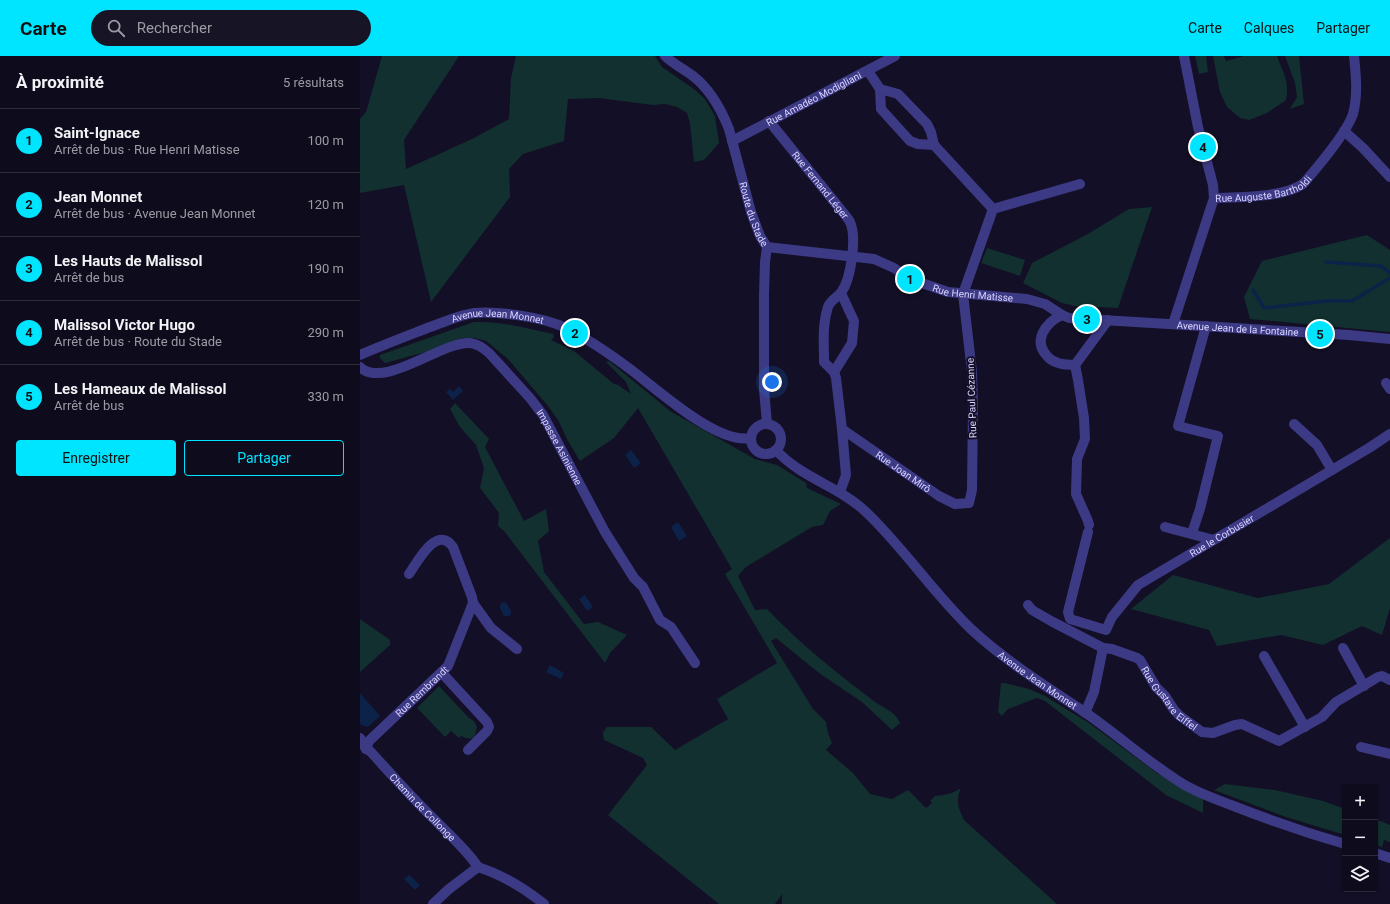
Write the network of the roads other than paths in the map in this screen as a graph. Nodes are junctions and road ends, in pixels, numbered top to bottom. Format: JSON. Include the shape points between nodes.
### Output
{"nodes":[{"id":1,"x":665,"y":56,"type":"edge"},
{"id":2,"x":895,"y":56,"type":"edge"},
{"id":3,"x":1184,"y":56,"type":"edge"},
{"id":4,"x":1354,"y":56,"type":"edge"},
{"id":5,"x":868,"y":72,"type":"junction"},
{"id":6,"x":880,"y":89,"type":"junction"},
{"id":7,"x":768,"y":121,"type":"junction"},
{"id":8,"x":1344,"y":130,"type":"junction"},
{"id":9,"x":732,"y":141,"type":"junction"},
{"id":10,"x":934,"y":146,"type":"junction"},
{"id":11,"x":1390,"y":177,"type":"edge"},
{"id":12,"x":1080,"y":184,"type":"dead end"},
{"id":13,"x":1214,"y":198,"type":"junction"},
{"id":14,"x":993,"y":209,"type":"junction"},
{"id":15,"x":767,"y":247,"type":"junction"},
{"id":16,"x":851,"y":256,"type":"junction"},
{"id":17,"x":842,"y":292,"type":"junction"},
{"id":18,"x":963,"y":294,"type":"junction"},
{"id":19,"x":1062,"y":315,"type":"junction"},
{"id":20,"x":1108,"y":320,"type":"junction"},
{"id":21,"x":1173,"y":324,"type":"junction"},
{"id":22,"x":1206,"y":326,"type":"junction"},
{"id":23,"x":1390,"y":339,"type":"edge"},
{"id":24,"x":360,"y":356,"type":"edge"},
{"id":25,"x":1075,"y":365,"type":"junction"},
{"id":26,"x":360,"y":367,"type":"edge"},
{"id":27,"x":834,"y":372,"type":"junction"},
{"id":28,"x":767,"y":424,"type":"junction"},
{"id":29,"x":1294,"y":424,"type":"dead end"},
{"id":30,"x":842,"y":429,"type":"junction"},
{"id":31,"x":1390,"y":434,"type":"edge"},
{"id":32,"x":751,"y":438,"type":"junction"},
{"id":33,"x":776,"y":450,"type":"junction"},
{"id":34,"x":1332,"y":470,"type":"junction"},
{"id":35,"x":840,"y":492,"type":"junction"},
{"id":36,"x":969,"y":502,"type":"joint"},
{"id":37,"x":1165,"y":527,"type":"dead end"},
{"id":38,"x":1192,"y":533,"type":"junction"},
{"id":39,"x":1214,"y":540,"type":"junction"},
{"id":40,"x":409,"y":574,"type":"dead end"},
{"id":41,"x":473,"y":603,"type":"junction"},
{"id":42,"x":1028,"y":606,"type":"dead end"},
{"id":43,"x":1103,"y":648,"type":"junction"},
{"id":44,"x":1343,"y":648,"type":"dead end"},
{"id":45,"x":517,"y":649,"type":"dead end"},
{"id":46,"x":1264,"y":656,"type":"dead end"},
{"id":47,"x":695,"y":663,"type":"dead end"},
{"id":48,"x":442,"y":673,"type":"junction"},
{"id":49,"x":1390,"y":680,"type":"edge"},
{"id":50,"x":1364,"y":686,"type":"junction"},
{"id":51,"x":1085,"y":713,"type":"junction"},
{"id":52,"x":1305,"y":727,"type":"junction"},
{"id":53,"x":360,"y":738,"type":"edge"},
{"id":54,"x":1361,"y":747,"type":"dead end"},
{"id":55,"x":363,"y":749,"type":"edge"},
{"id":56,"x":468,"y":750,"type":"dead end"},
{"id":57,"x":1390,"y":754,"type":"edge"},
{"id":58,"x":1342,"y":843,"type":"edge"},
{"id":59,"x":1378,"y":854,"type":"edge"},
{"id":60,"x":1390,"y":858,"type":"edge"},
{"id":61,"x":478,"y":867,"type":"junction"},
{"id":62,"x":433,"y":904,"type":"edge"},
{"id":63,"x":544,"y":904,"type":"edge"}],
"edges":[{"from":1,"to":9,"type":"street","name":"Route du Stade","via":[[694,77],[707,91],[724,117]]},
{"from":2,"to":5,"type":"street","name":"Rue Amadéo Modigliani"},
{"from":3,"to":13,"type":"street"},
{"from":4,"to":8,"type":"street","name":"Rue Auguste Bartholdi","via":[[1356,92],[1352,115]]},
{"from":5,"to":6,"type":"street"},
{"from":5,"to":7,"type":"street","name":"Rue Amadéo Modigliani"},
{"from":6,"to":10,"type":"street","via":[[898,94],[927,124]]},
{"from":6,"to":10,"type":"street","via":[[881,109],[910,141]]},
{"from":7,"to":9,"type":"street","name":"Rue Amadéo Modigliani"},
{"from":7,"to":16,"type":"street","name":"Rue Fernand Léger","via":[[850,223],[853,238]]},
{"from":8,"to":11,"type":"street"},
{"from":8,"to":13,"type":"street","name":"Rue Auguste Bartholdi","via":[[1312,174],[1296,188],[1264,195]]},
{"from":9,"to":15,"type":"street","name":"Route du Stade","via":[[751,212]]},
{"from":10,"to":14,"type":"street"},
{"from":12,"to":14,"type":"street"},
{"from":13,"to":21,"type":"street","name":"Rue Auguste Bartholdi"},
{"from":14,"to":18,"type":"street"},
{"from":15,"to":16,"type":"street","name":"Rue Henri Matisse"},
{"from":15,"to":28,"type":"street","name":"Route du Stade","via":[[764,389]]},
{"from":16,"to":17,"type":"street","via":[[848,281]]},
{"from":16,"to":18,"type":"street","name":"Rue Henri Matisse","via":[[874,259],[922,284]]},
{"from":17,"to":27,"type":"street","via":[[854,322],[852,343]]},
{"from":17,"to":27,"type":"street","via":[[828,305],[823,327],[824,362]]},
{"from":18,"to":19,"type":"street","name":"Rue Henri Matisse","via":[[1027,299],[1045,304]]},
{"from":18,"to":36,"type":"street","name":"Rue Paul Cézanne","via":[[972,372],[972,490]]},
{"from":19,"to":20,"type":"street","name":"Avenue Jean de la Fontaine","via":[[1069,318]]},
{"from":19,"to":25,"type":"street","via":[[1046,326],[1041,343],[1049,358],[1062,364]]},
{"from":20,"to":21,"type":"street","name":"Avenue Jean de la Fontaine"},
{"from":20,"to":25,"type":"street"},
{"from":21,"to":22,"type":"street","name":"Avenue Jean de la Fontaine"},
{"from":22,"to":23,"type":"street","name":"Avenue Jean de la Fontaine"},
{"from":22,"to":38,"type":"street","via":[[1178,426],[1218,436]]},
{"from":24,"to":32,"type":"street","name":"Avenue Jean Monnet","via":[[462,315],[489,312],[534,319],[564,328],[594,345],[708,426],[735,438]]},
{"from":25,"to":39,"type":"street","name":"Rue le Corbusier","via":[[1084,418],[1084,439],[1077,459],[1076,494],[1089,529],[1068,612],[1070,619],[1106,630],[1112,617],[1138,585]]},
{"from":26,"to":47,"type":"street","name":"Impasse Asinienne","via":[[378,373],[405,367],[462,344],[477,344],[484,348],[543,415],[605,532],[634,578],[643,587],[660,620],[671,627]]},
{"from":27,"to":30,"type":"street"},
{"from":28,"to":32,"type":"street","via":[[759,425]]},
{"from":28,"to":33,"type":"street","via":[[775,426],[780,434],[781,442]]},
{"from":29,"to":34,"type":"street","via":[[1317,445]]},
{"from":30,"to":35,"type":"street","via":[[846,475]]},
{"from":30,"to":36,"type":"street","name":"Rue Joan Mirô","via":[[939,496],[955,504]]},
{"from":31,"to":34,"type":"street","name":"Rue le Corbusier"},
{"from":32,"to":33,"type":"street","via":[[754,447],[760,452]]},
{"from":33,"to":35,"type":"street","name":"Avenue Jean Monnet","via":[[801,472]]},
{"from":34,"to":39,"type":"street","name":"Rue le Corbusier"},
{"from":35,"to":51,"type":"street","name":"Avenue Jean Monnet","via":[[864,510],[896,542],[960,618],[987,643]]},
{"from":37,"to":38,"type":"street"},
{"from":38,"to":39,"type":"street"},
{"from":40,"to":41,"type":"street","via":[[432,543],[444,539],[453,548]]},
{"from":41,"to":45,"type":"street","via":[[492,628]]},
{"from":41,"to":48,"type":"street","name":"Rue Rembrandt","via":[[451,660]]},
{"from":42,"to":43,"type":"street","name":"Rue Gustave Eiffel"},
{"from":43,"to":51,"type":"street","via":[[1094,692]]},
{"from":43,"to":52,"type":"street","name":"Rue Gustave Eiffel","via":[[1140,660],[1174,710],[1202,732],[1213,733],[1242,724],[1279,741]]},
{"from":44,"to":50,"type":"street"},
{"from":46,"to":52,"type":"street"},
{"from":48,"to":55,"type":"street","name":"Rue Rembrandt"},
{"from":48,"to":56,"type":"street","via":[[487,722],[487,731]]},
{"from":49,"to":50,"type":"street","name":"Rue Gustave Eiffel","via":[[1382,676]]},
{"from":50,"to":52,"type":"street","name":"Rue Gustave Eiffel","via":[[1336,702],[1322,717]]},
{"from":51,"to":58,"type":"street","name":"Avenue Jean Monnet","via":[[1184,785],[1256,815]]},
{"from":53,"to":55,"type":"street","name":"Chemin de Collonge"},
{"from":54,"to":57,"type":"street"},
{"from":55,"to":61,"type":"street","name":"Chemin de Collonge","via":[[370,751],[462,846]]},
{"from":59,"to":60,"type":"street"},
{"from":61,"to":62,"type":"street"},
{"from":61,"to":63,"type":"street","via":[[510,881]]}]}
